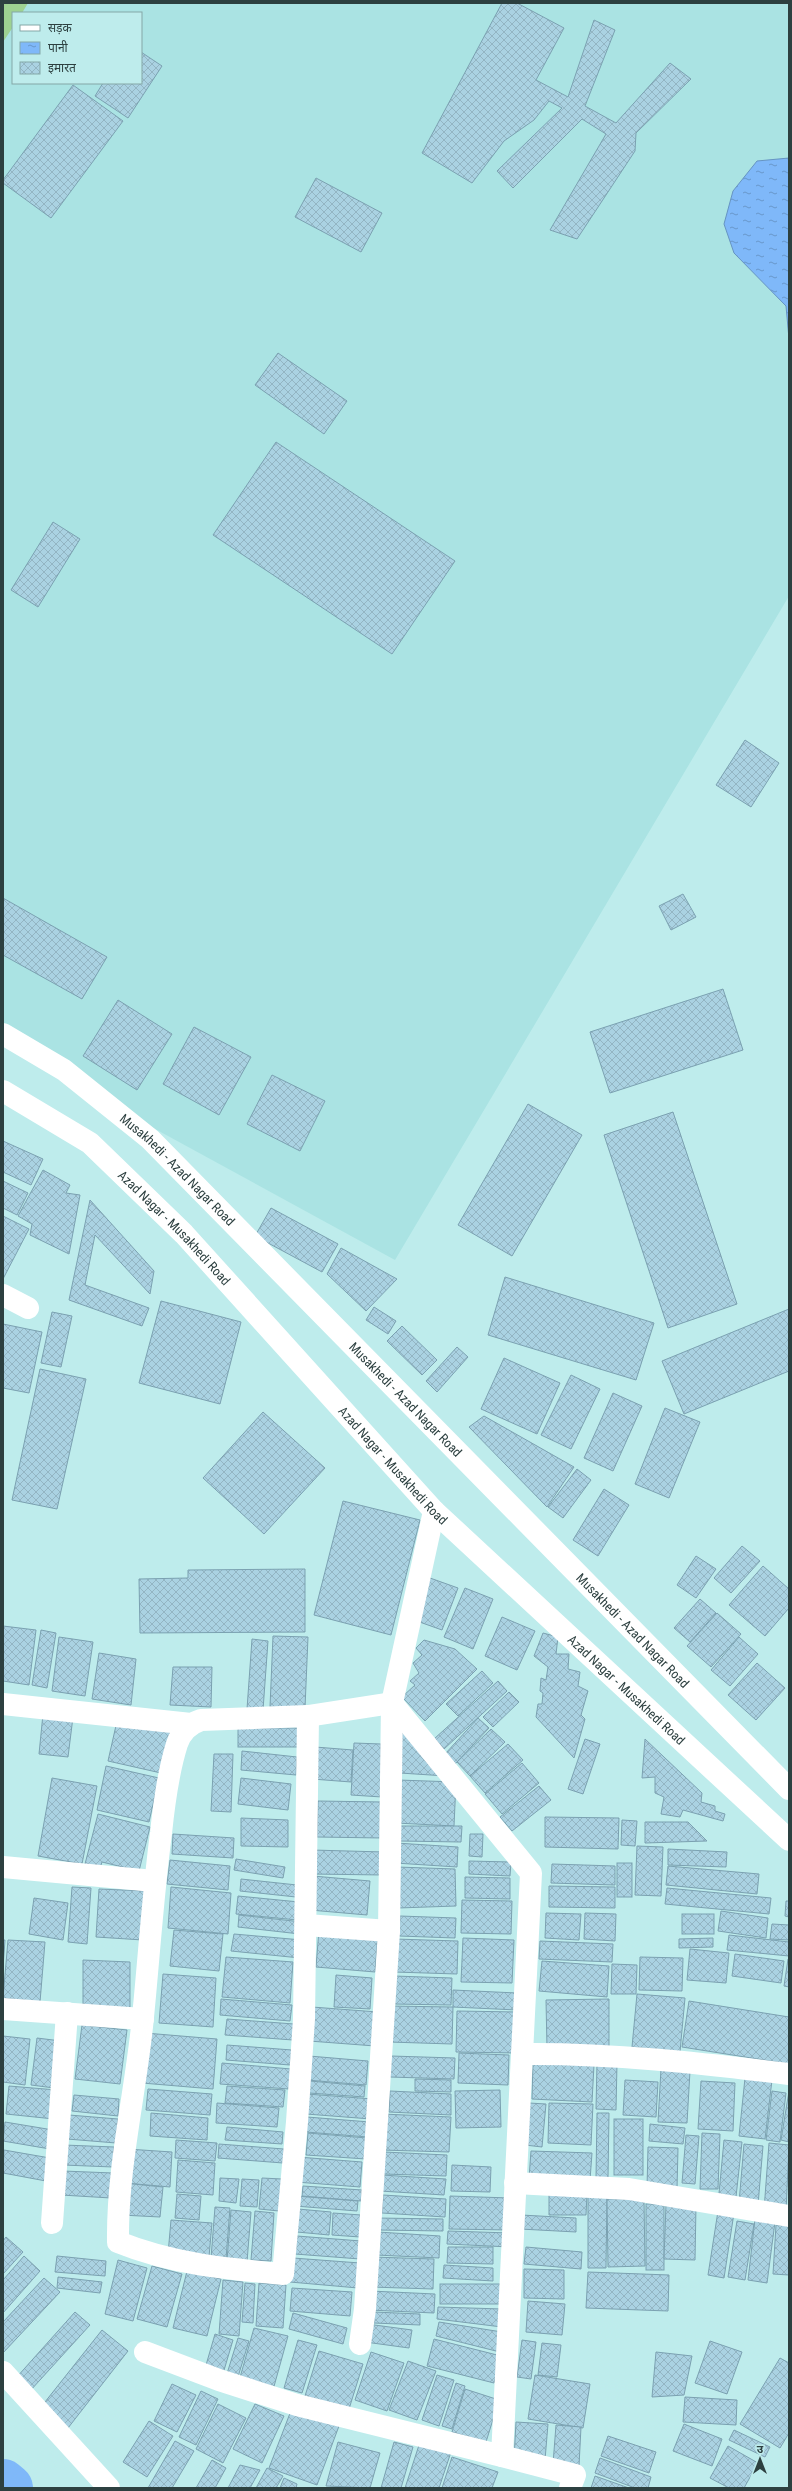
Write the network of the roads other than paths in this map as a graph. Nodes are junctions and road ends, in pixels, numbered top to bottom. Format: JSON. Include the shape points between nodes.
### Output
{"nodes":[{"id":1,"x":3,"y":1034,"type":"edge"},
{"id":2,"x":3,"y":1091,"type":"edge"},
{"id":3,"x":3,"y":1295,"type":"edge"},
{"id":4,"x":28,"y":1308,"type":"dead end"},
{"id":5,"x":434,"y":1511,"type":"junction"},
{"id":6,"x":392,"y":1703,"type":"junction"},
{"id":7,"x":3,"y":1704,"type":"edge"},
{"id":8,"x":308,"y":1716,"type":"junction"},
{"id":9,"x":191,"y":1724,"type":"junction"},
{"id":10,"x":789,"y":1789,"type":"edge"},
{"id":11,"x":789,"y":1840,"type":"edge"},
{"id":12,"x":3,"y":1867,"type":"edge"},
{"id":13,"x":154,"y":1881,"type":"junction"},
{"id":14,"x":306,"y":1925,"type":"junction"},
{"id":15,"x":389,"y":1931,"type":"junction"},
{"id":16,"x":3,"y":2009,"type":"edge"},
{"id":17,"x":67,"y":2013,"type":"junction"},
{"id":18,"x":143,"y":2018,"type":"junction"},
{"id":19,"x":522,"y":2054,"type":"junction"},
{"id":20,"x":789,"y":2074,"type":"edge"},
{"id":21,"x":515,"y":2184,"type":"junction"},
{"id":22,"x":789,"y":2216,"type":"edge"},
{"id":23,"x":52,"y":2223,"type":"dead end"},
{"id":24,"x":360,"y":2344,"type":"dead end"},
{"id":25,"x":145,"y":2352,"type":"dead end"},
{"id":26,"x":3,"y":2372,"type":"edge"},
{"id":27,"x":502,"y":2456,"type":"junction"},
{"id":28,"x":109,"y":2488,"type":"edge"},
{"id":29,"x":570,"y":2488,"type":"edge"}],
"edges":[{"from":1,"to":10,"type":"street","name":"Musakhedi - Azad Nagar Road","via":[[64,1070],[150,1140]]},
{"from":2,"to":5,"type":"street","name":"Azad Nagar - Musakhedi Road","via":[[90,1144],[184,1234]]},
{"from":3,"to":4,"type":"street"},
{"from":5,"to":6,"type":"street"},
{"from":5,"to":11,"type":"street","name":"Azad Nagar - Musakhedi Road"},
{"from":6,"to":8,"type":"street"},
{"from":6,"to":15,"type":"street"},
{"from":6,"to":19,"type":"street","via":[[531,1873]]},
{"from":7,"to":9,"type":"street"},
{"from":8,"to":9,"type":"street","via":[[201,1720]]},
{"from":8,"to":14,"type":"street"},
{"from":9,"to":13,"type":"street","via":[[177,1744],[165,1798]]},
{"from":12,"to":13,"type":"street"},
{"from":13,"to":18,"type":"street"},
{"from":14,"to":15,"type":"street"},
{"from":14,"to":18,"type":"street","via":[[298,2122],[284,2274],[191,2264],[143,2252],[118,2242],[125,2137]]},
{"from":15,"to":24,"type":"street","via":[[365,2309]]},
{"from":16,"to":17,"type":"street"},
{"from":17,"to":18,"type":"street"},
{"from":17,"to":23,"type":"street"},
{"from":19,"to":20,"type":"street","via":[[578,2054],[686,2062]]},
{"from":19,"to":21,"type":"street"},
{"from":21,"to":22,"type":"street","via":[[629,2189]]},
{"from":21,"to":27,"type":"street"},
{"from":25,"to":27,"type":"street","via":[[219,2380],[298,2405]]},
{"from":26,"to":28,"type":"street"},
{"from":27,"to":29,"type":"street","via":[[575,2475]]}]}
